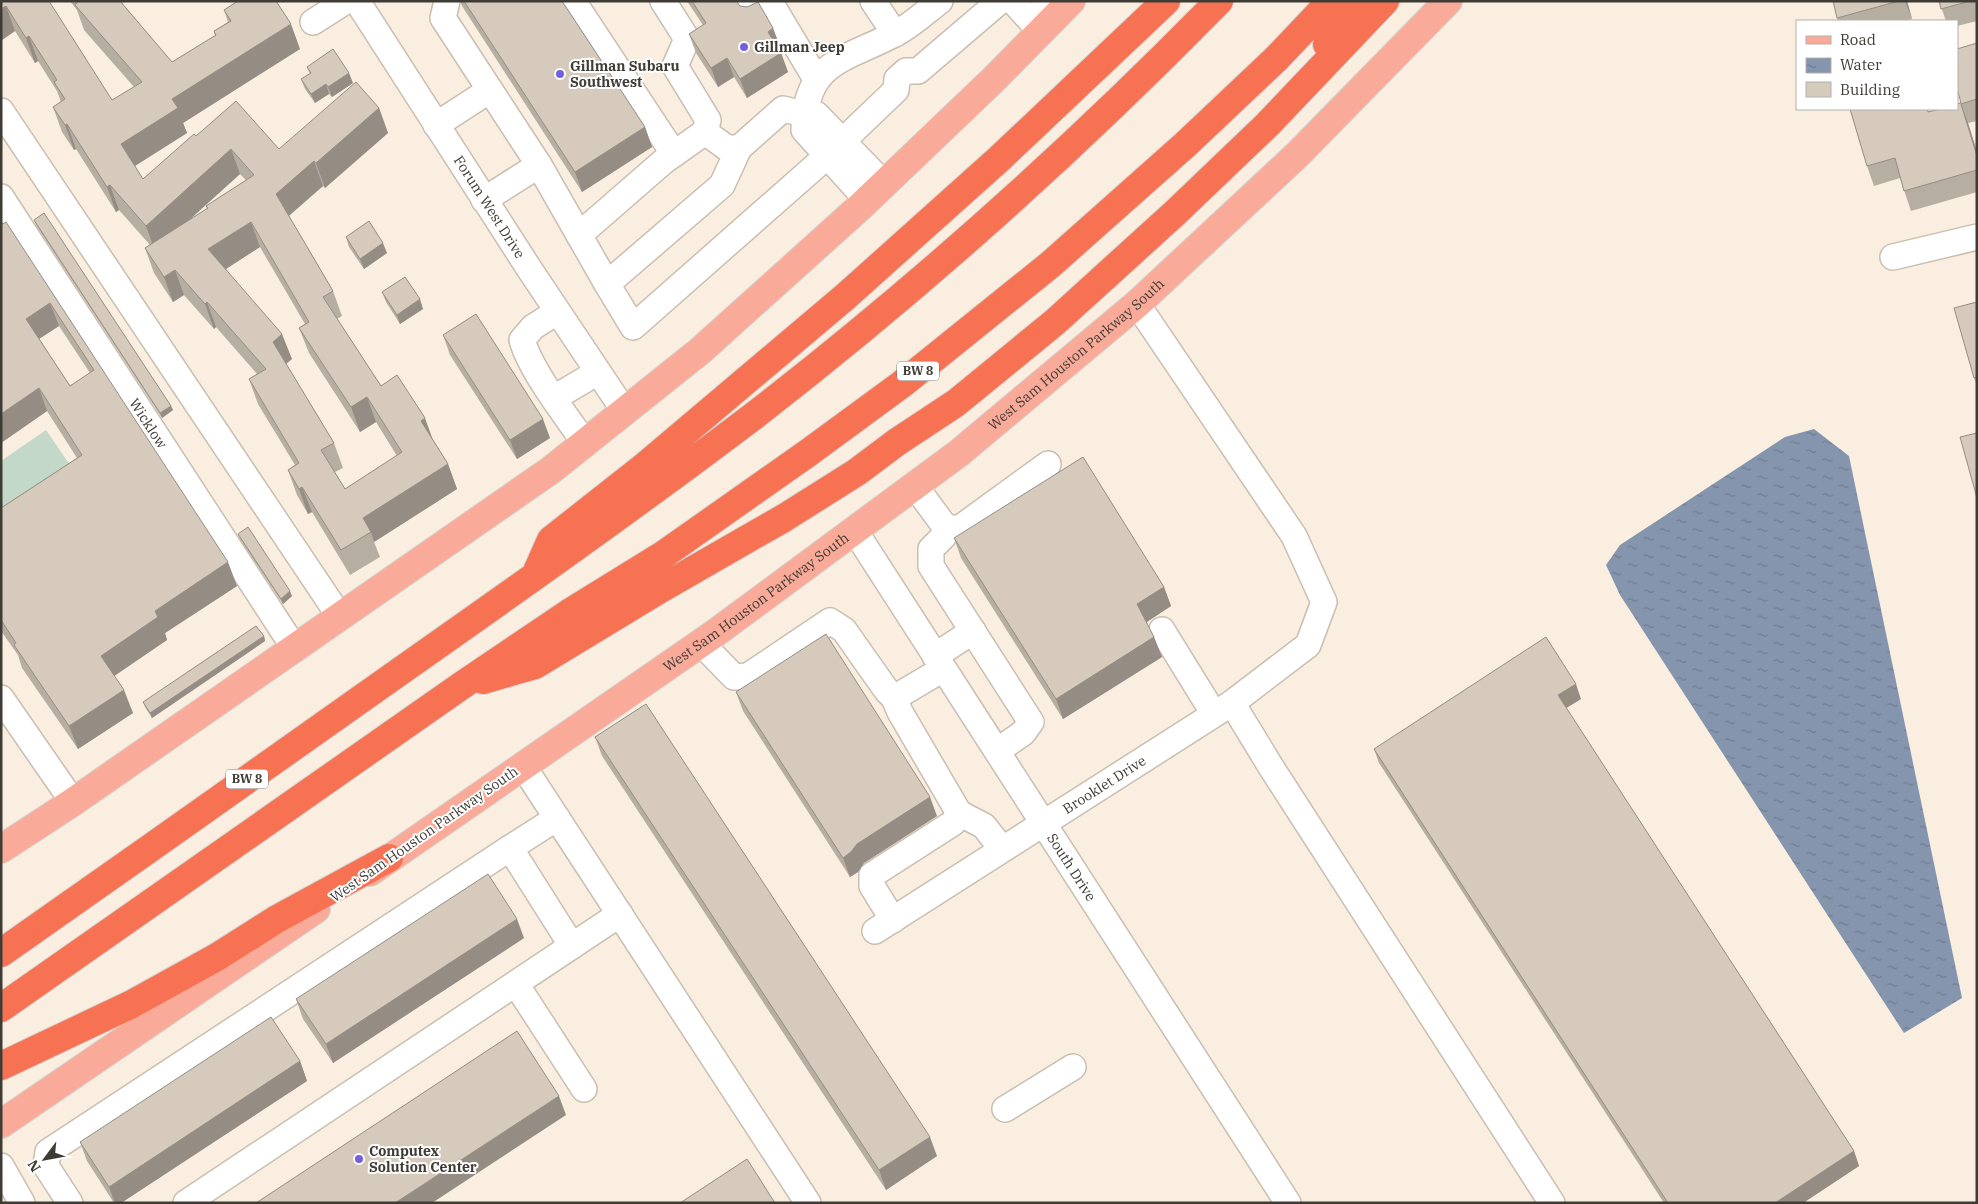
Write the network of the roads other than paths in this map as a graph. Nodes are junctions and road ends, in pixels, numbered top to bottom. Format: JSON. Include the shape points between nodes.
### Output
{"nodes":[{"id":1,"x":346,"y":1,"type":"edge"},
{"id":2,"x":357,"y":1,"type":"edge"},
{"id":3,"x":447,"y":1,"type":"edge"},
{"id":4,"x":572,"y":1,"type":"edge"},
{"id":5,"x":663,"y":1,"type":"edge"},
{"id":6,"x":746,"y":1,"type":"edge"},
{"id":7,"x":873,"y":1,"type":"edge"},
{"id":8,"x":940,"y":1,"type":"edge"},
{"id":9,"x":1000,"y":1,"type":"edge"},
{"id":10,"x":1013,"y":1,"type":"edge"},
{"id":11,"x":1166,"y":1,"type":"edge"},
{"id":12,"x":1219,"y":1,"type":"edge"},
{"id":13,"x":1331,"y":1,"type":"edge"},
{"id":14,"x":1355,"y":1,"type":"edge"},
{"id":15,"x":1386,"y":1,"type":"edge"},
{"id":16,"x":1448,"y":1,"type":"edge"},
{"id":17,"x":1053,"y":12,"type":"edge"},
{"id":18,"x":313,"y":22,"type":"dead end"},
{"id":19,"x":895,"y":34,"type":"junction"},
{"id":20,"x":816,"y":79,"type":"junction"},
{"id":21,"x":490,"y":90,"type":"junction"},
{"id":22,"x":1,"y":110,"type":"edge"},
{"id":23,"x":804,"y":114,"type":"junction"},
{"id":24,"x":1268,"y":124,"type":"junction"},
{"id":25,"x":436,"y":125,"type":"junction"},
{"id":26,"x":706,"y":132,"type":"junction"},
{"id":27,"x":739,"y":148,"type":"junction"},
{"id":28,"x":835,"y":149,"type":"junction"},
{"id":29,"x":674,"y":154,"type":"junction"},
{"id":30,"x":539,"y":165,"type":"junction"},
{"id":31,"x":875,"y":192,"type":"junction"},
{"id":32,"x":1,"y":197,"type":"edge"},
{"id":33,"x":484,"y":200,"type":"junction"},
{"id":34,"x":579,"y":235,"type":"junction"},
{"id":35,"x":1977,"y":237,"type":"edge"},
{"id":36,"x":1894,"y":257,"type":"dead end"},
{"id":37,"x":607,"y":284,"type":"junction"},
{"id":38,"x":1137,"y":304,"type":"junction"},
{"id":39,"x":558,"y":312,"type":"junction"},
{"id":40,"x":598,"y":372,"type":"junction"},
{"id":41,"x":554,"y":398,"type":"junction"},
{"id":42,"x":625,"y":412,"type":"junction"},
{"id":43,"x":585,"y":443,"type":"junction"},
{"id":44,"x":1048,"y":464,"type":"dead end"},
{"id":45,"x":915,"y":486,"type":"junction"},
{"id":46,"x":946,"y":528,"type":"junction"},
{"id":47,"x":855,"y":531,"type":"junction"},
{"id":48,"x":535,"y":576,"type":"junction"},
{"id":49,"x":340,"y":617,"type":"junction"},
{"id":50,"x":1162,"y":630,"type":"dead end"},
{"id":51,"x":972,"y":631,"type":"junction"},
{"id":52,"x":702,"y":643,"type":"junction"},
{"id":53,"x":295,"y":649,"type":"junction"},
{"id":54,"x":939,"y":663,"type":"junction"},
{"id":55,"x":461,"y":686,"type":"junction"},
{"id":56,"x":1,"y":698,"type":"edge"},
{"id":57,"x":894,"y":698,"type":"junction"},
{"id":58,"x":1223,"y":708,"type":"junction"},
{"id":59,"x":997,"y":752,"type":"junction"},
{"id":60,"x":523,"y":766,"type":"junction"},
{"id":61,"x":73,"y":802,"type":"junction"},
{"id":62,"x":959,"y":814,"type":"junction"},
{"id":63,"x":557,"y":818,"type":"junction"},
{"id":64,"x":1043,"y":823,"type":"junction"},
{"id":65,"x":510,"y":848,"type":"junction"},
{"id":66,"x":1,"y":849,"type":"edge"},
{"id":67,"x":1002,"y":849,"type":"junction"},
{"id":68,"x":389,"y":858,"type":"junction"},
{"id":69,"x":620,"y":914,"type":"junction"},
{"id":70,"x":572,"y":946,"type":"junction"},
{"id":71,"x":1,"y":953,"type":"edge"},
{"id":72,"x":516,"y":984,"type":"junction"},
{"id":73,"x":1,"y":1008,"type":"edge"},
{"id":74,"x":1,"y":1066,"type":"edge"},
{"id":75,"x":1073,"y":1067,"type":"dead end"},
{"id":76,"x":584,"y":1088,"type":"dead end"},
{"id":77,"x":1006,"y":1109,"type":"dead end"},
{"id":78,"x":1,"y":1124,"type":"edge"},
{"id":79,"x":1,"y":1166,"type":"edge"},
{"id":80,"x":22,"y":1203,"type":"edge"},
{"id":81,"x":70,"y":1203,"type":"edge"},
{"id":82,"x":186,"y":1203,"type":"edge"},
{"id":83,"x":808,"y":1203,"type":"edge"},
{"id":84,"x":1288,"y":1203,"type":"edge"},
{"id":85,"x":1552,"y":1203,"type":"edge"}],
"edges":[{"from":1,"to":18,"type":"street"},
{"from":2,"to":25,"type":"street","name":"Forum West Drive"},
{"from":3,"to":21,"type":"street","via":[[443,18]]},
{"from":4,"to":29,"type":"street"},
{"from":5,"to":26,"type":"street","via":[[687,39],[676,66],[708,120]]},
{"from":6,"to":20,"type":"street","via":[[753,12],[770,2]]},
{"from":7,"to":19,"type":"street"},
{"from":8,"to":19,"type":"street"},
{"from":9,"to":28,"type":"street","via":[[918,71],[906,71],[897,79],[896,90]]},
{"from":10,"to":17,"type":"street"},
{"from":11,"to":48,"type":"highway","via":[[992,165],[845,297],[633,476],[550,540]]},
{"from":12,"to":48,"type":"highway","number":"BW 8","via":[[1037,178],[922,279],[757,413]]},
{"from":13,"to":55,"type":"highway","number":"BW 8","via":[[1186,144],[1050,264],[902,384],[663,555]]},
{"from":14,"to":24,"type":"highway"},
{"from":15,"to":24,"type":"highway"},
{"from":16,"to":38,"type":"main road","name":"West Sam Houston Parkway South","via":[[1297,155]]},
{"from":17,"to":31,"type":"main road","via":[[993,80]]},
{"from":19,"to":20,"type":"street","via":[[832,64]]},
{"from":20,"to":23,"type":"street"},
{"from":21,"to":25,"type":"street"},
{"from":21,"to":30,"type":"street"},
{"from":22,"to":49,"type":"street"},
{"from":23,"to":27,"type":"street","via":[[782,109]]},
{"from":23,"to":28,"type":"street","via":[[816,114]]},
{"from":24,"to":55,"type":"highway","via":[[1176,213],[1055,322],[956,403],[857,472],[536,665]]},
{"from":25,"to":33,"type":"street","name":"Forum West Drive"},
{"from":26,"to":27,"type":"street","via":[[727,148]]},
{"from":26,"to":29,"type":"street"},
{"from":27,"to":37,"type":"street","via":[[722,185]]},
{"from":28,"to":31,"type":"street"},
{"from":28,"to":37,"type":"street","via":[[633,327]]},
{"from":29,"to":34,"type":"street"},
{"from":30,"to":33,"type":"street"},
{"from":30,"to":34,"type":"street"},
{"from":31,"to":42,"type":"main road","via":[[700,351]]},
{"from":32,"to":53,"type":"street","name":"Wicklow"},
{"from":33,"to":39,"type":"street","name":"Forum West Drive"},
{"from":34,"to":37,"type":"street"},
{"from":35,"to":36,"type":"street"},
{"from":38,"to":45,"type":"main road","name":"West Sam Houston Parkway South","via":[[959,454]]},
{"from":38,"to":58,"type":"street","name":"Brooklet Drive","via":[[1294,536],[1324,602],[1308,645]]},
{"from":39,"to":40,"type":"street","name":"Forum West Drive"},
{"from":39,"to":41,"type":"street","via":[[533,327],[522,340]]},
{"from":40,"to":41,"type":"street"},
{"from":40,"to":42,"type":"street","name":"Forum West Drive"},
{"from":41,"to":43,"type":"street"},
{"from":42,"to":43,"type":"main road"},
{"from":43,"to":49,"type":"main road"},
{"from":44,"to":46,"type":"street","via":[[960,528]]},
{"from":45,"to":46,"type":"street"},
{"from":45,"to":47,"type":"main road","name":"West Sam Houston Parkway South"},
{"from":46,"to":51,"type":"street","via":[[944,536],[931,549],[931,566]]},
{"from":47,"to":52,"type":"main road","name":"West Sam Houston Parkway South"},
{"from":47,"to":54,"type":"street","name":"South Drive"},
{"from":48,"to":71,"type":"highway","number":"BW 8"},
{"from":49,"to":53,"type":"main road"},
{"from":50,"to":58,"type":"street"},
{"from":51,"to":54,"type":"street"},
{"from":51,"to":59,"type":"street","via":[[1031,722],[1023,733]]},
{"from":52,"to":57,"type":"street","via":[[734,677],[748,676],[830,621],[844,630]]},
{"from":52,"to":60,"type":"main road","name":"West Sam Houston Parkway South"},
{"from":53,"to":61,"type":"main road"},
{"from":54,"to":57,"type":"street"},
{"from":54,"to":59,"type":"street","name":"South Drive"},
{"from":55,"to":73,"type":"highway","number":"BW 8"},
{"from":56,"to":61,"type":"street"},
{"from":57,"to":62,"type":"street"},
{"from":58,"to":64,"type":"street","name":"Brooklet Drive"},
{"from":58,"to":85,"type":"street","via":[[1262,753]]},
{"from":59,"to":64,"type":"street","name":"South Drive"},
{"from":60,"to":63,"type":"street"},
{"from":60,"to":68,"type":"main road","name":"West Sam Houston Parkway South"},
{"from":61,"to":66,"type":"main road"},
{"from":62,"to":67,"type":"street","via":[[984,826]]},
{"from":62,"to":67,"type":"street","name":"Brooklet Drive","via":[[953,823],[872,875],[872,886],[884,925]]},
{"from":63,"to":65,"type":"street"},
{"from":63,"to":69,"type":"street"},
{"from":64,"to":67,"type":"street","name":"Brooklet Drive"},
{"from":64,"to":84,"type":"street","name":"South Drive"},
{"from":65,"to":70,"type":"street"},
{"from":65,"to":81,"type":"street","via":[[48,1152],[46,1166]]},
{"from":68,"to":74,"type":"highway","via":[[132,1004]]},
{"from":68,"to":78,"type":"main road","name":"West Sam Houston Parkway South"},
{"from":69,"to":70,"type":"street"},
{"from":69,"to":83,"type":"street"},
{"from":70,"to":72,"type":"street"},
{"from":72,"to":76,"type":"street"},
{"from":72,"to":82,"type":"street"},
{"from":75,"to":77,"type":"street"},
{"from":79,"to":80,"type":"street"}]}
